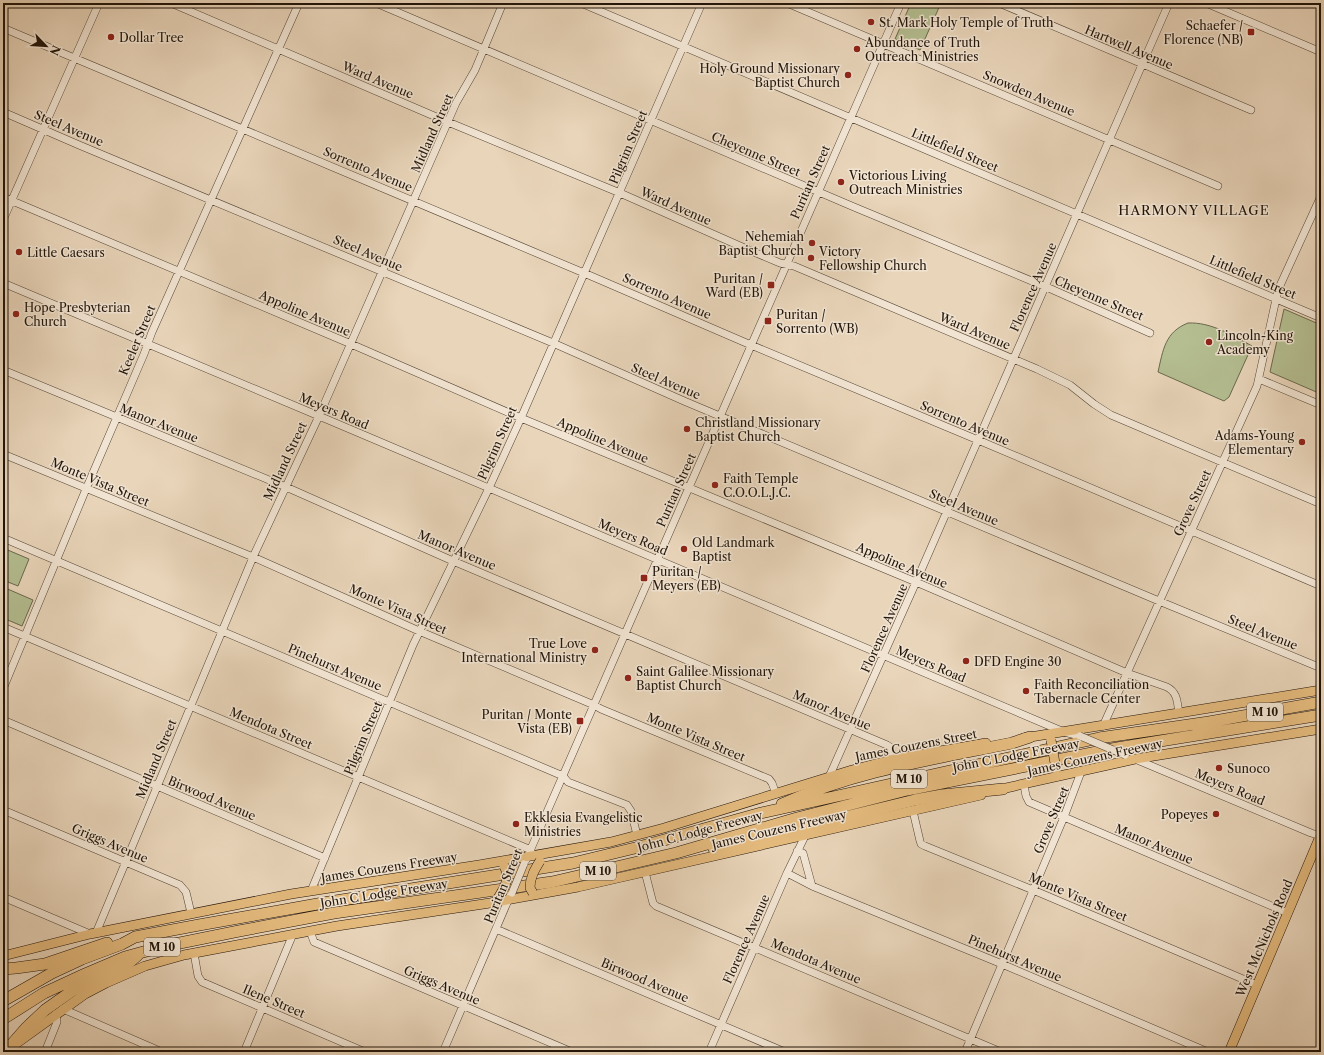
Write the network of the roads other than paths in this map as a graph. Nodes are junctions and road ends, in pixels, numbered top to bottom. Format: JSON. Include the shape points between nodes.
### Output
{"nodes":[{"id":1,"x":99,"y":3,"type":"edge"},
{"id":2,"x":170,"y":3,"type":"edge"},
{"id":3,"x":299,"y":3,"type":"edge"},
{"id":4,"x":376,"y":3,"type":"edge"},
{"id":5,"x":503,"y":3,"type":"edge"},
{"id":6,"x":581,"y":3,"type":"edge"},
{"id":7,"x":702,"y":3,"type":"edge"},
{"id":8,"x":788,"y":3,"type":"edge"},
{"id":9,"x":901,"y":3,"type":"edge"},
{"id":10,"x":999,"y":3,"type":"edge"},
{"id":11,"x":1169,"y":3,"type":"edge"},
{"id":12,"x":1206,"y":3,"type":"edge"},
{"id":13,"x":3,"y":28,"type":"edge"},
{"id":14,"x":883,"y":43,"type":"junction"},
{"id":15,"x":683,"y":46,"type":"junction"},
{"id":16,"x":278,"y":48,"type":"junction"},
{"id":17,"x":483,"y":49,"type":"junction"},
{"id":18,"x":1321,"y":52,"type":"edge"},
{"id":19,"x":75,"y":57,"type":"junction"},
{"id":20,"x":1142,"y":64,"type":"junction"},
{"id":21,"x":1251,"y":110,"type":"dead end"},
{"id":22,"x":3,"y":112,"type":"edge"},
{"id":23,"x":851,"y":118,"type":"junction"},
{"id":24,"x":651,"y":121,"type":"junction"},
{"id":25,"x":448,"y":122,"type":"junction"},
{"id":26,"x":243,"y":128,"type":"junction"},
{"id":27,"x":43,"y":129,"type":"junction"},
{"id":28,"x":1110,"y":139,"type":"junction"},
{"id":29,"x":1218,"y":186,"type":"dead end"},
{"id":30,"x":818,"y":192,"type":"junction"},
{"id":31,"x":620,"y":193,"type":"junction"},
{"id":32,"x":1321,"y":196,"type":"edge"},
{"id":33,"x":3,"y":198,"type":"edge"},
{"id":34,"x":211,"y":200,"type":"junction"},
{"id":35,"x":11,"y":201,"type":"junction"},
{"id":36,"x":414,"y":201,"type":"junction"},
{"id":37,"x":1077,"y":214,"type":"junction"},
{"id":38,"x":3,"y":220,"type":"edge"},
{"id":39,"x":787,"y":264,"type":"junction"},
{"id":40,"x":383,"y":271,"type":"junction"},
{"id":41,"x":179,"y":272,"type":"junction"},
{"id":42,"x":584,"y":273,"type":"junction"},
{"id":43,"x":3,"y":284,"type":"edge"},
{"id":44,"x":1045,"y":287,"type":"junction"},
{"id":45,"x":1276,"y":298,"type":"junction"},
{"id":46,"x":1321,"y":318,"type":"edge"},
{"id":47,"x":1150,"y":332,"type":"dead end"},
{"id":48,"x":553,"y":343,"type":"junction"},
{"id":49,"x":148,"y":344,"type":"junction"},
{"id":50,"x":351,"y":344,"type":"junction"},
{"id":51,"x":751,"y":345,"type":"junction"},
{"id":52,"x":1013,"y":359,"type":"junction"},
{"id":53,"x":3,"y":370,"type":"edge"},
{"id":54,"x":1260,"y":379,"type":"junction"},
{"id":55,"x":1321,"y":405,"type":"edge"},
{"id":56,"x":319,"y":416,"type":"junction"},
{"id":57,"x":721,"y":416,"type":"junction"},
{"id":58,"x":117,"y":418,"type":"junction"},
{"id":59,"x":521,"y":418,"type":"junction"},
{"id":60,"x":978,"y":440,"type":"junction"},
{"id":61,"x":3,"y":454,"type":"edge"},
{"id":62,"x":1223,"y":462,"type":"junction"},
{"id":63,"x":286,"y":487,"type":"junction"},
{"id":64,"x":489,"y":488,"type":"junction"},
{"id":65,"x":689,"y":488,"type":"junction"},
{"id":66,"x":86,"y":489,"type":"junction"},
{"id":67,"x":1321,"y":504,"type":"edge"},
{"id":68,"x":947,"y":512,"type":"junction"},
{"id":69,"x":1191,"y":531,"type":"junction"},
{"id":70,"x":3,"y":538,"type":"edge"},
{"id":71,"x":253,"y":557,"type":"junction"},
{"id":72,"x":56,"y":560,"type":"junction"},
{"id":73,"x":657,"y":560,"type":"junction"},
{"id":74,"x":453,"y":561,"type":"junction"},
{"id":75,"x":916,"y":582,"type":"junction"},
{"id":76,"x":1321,"y":586,"type":"edge"},
{"id":77,"x":1159,"y":602,"type":"junction"},
{"id":78,"x":3,"y":627,"type":"edge"},
{"id":79,"x":222,"y":631,"type":"junction"},
{"id":80,"x":419,"y":631,"type":"junction"},
{"id":81,"x":626,"y":633,"type":"junction"},
{"id":82,"x":25,"y":636,"type":"junction"},
{"id":83,"x":884,"y":655,"type":"junction"},
{"id":84,"x":1321,"y":668,"type":"edge"},
{"id":85,"x":1127,"y":673,"type":"junction"},
{"id":86,"x":3,"y":689,"type":"edge"},
{"id":87,"x":1321,"y":690,"type":"edge"},
{"id":88,"x":389,"y":702,"type":"junction"},
{"id":89,"x":1321,"y":702,"type":"edge"},
{"id":90,"x":594,"y":705,"type":"junction"},
{"id":91,"x":190,"y":706,"type":"junction"},
{"id":92,"x":1179,"y":713,"type":"junction"},
{"id":93,"x":1321,"y":715,"type":"edge"},
{"id":94,"x":3,"y":720,"type":"edge"},
{"id":95,"x":1102,"y":726,"type":"junction"},
{"id":96,"x":1321,"y":729,"type":"edge"},
{"id":97,"x":851,"y":730,"type":"junction"},
{"id":98,"x":1064,"y":732,"type":"junction"},
{"id":99,"x":1030,"y":737,"type":"junction"},
{"id":100,"x":1050,"y":737,"type":"junction"},
{"id":101,"x":894,"y":759,"type":"junction"},
{"id":102,"x":1135,"y":759,"type":"junction"},
{"id":103,"x":1081,"y":772,"type":"junction"},
{"id":104,"x":1057,"y":773,"type":"junction"},
{"id":105,"x":563,"y":776,"type":"junction"},
{"id":106,"x":358,"y":777,"type":"junction"},
{"id":107,"x":829,"y":777,"type":"junction"},
{"id":108,"x":1024,"y":785,"type":"junction"},
{"id":109,"x":157,"y":786,"type":"junction"},
{"id":110,"x":1002,"y":789,"type":"junction"},
{"id":111,"x":776,"y":794,"type":"junction"},
{"id":112,"x":3,"y":810,"type":"edge"},
{"id":113,"x":913,"y":811,"type":"junction"},
{"id":114,"x":761,"y":813,"type":"junction"},
{"id":115,"x":1064,"y":817,"type":"junction"},
{"id":116,"x":637,"y":835,"type":"junction"},
{"id":117,"x":805,"y":836,"type":"junction"},
{"id":118,"x":1321,"y":836,"type":"edge"},
{"id":119,"x":565,"y":851,"type":"junction"},
{"id":120,"x":797,"y":851,"type":"junction"},
{"id":121,"x":676,"y":853,"type":"junction"},
{"id":122,"x":527,"y":857,"type":"junction"},
{"id":123,"x":325,"y":858,"type":"junction"},
{"id":124,"x":126,"y":861,"type":"junction"},
{"id":125,"x":494,"y":863,"type":"junction"},
{"id":126,"x":645,"y":872,"type":"junction"},
{"id":127,"x":787,"y":873,"type":"junction"},
{"id":128,"x":812,"y":886,"type":"junction"},
{"id":129,"x":1033,"y":890,"type":"junction"},
{"id":130,"x":311,"y":891,"type":"junction"},
{"id":131,"x":535,"y":894,"type":"junction"},
{"id":132,"x":511,"y":896,"type":"junction"},
{"id":133,"x":3,"y":897,"type":"edge"},
{"id":134,"x":494,"y":900,"type":"junction"},
{"id":135,"x":1288,"y":912,"type":"junction"},
{"id":136,"x":191,"y":913,"type":"junction"},
{"id":137,"x":496,"y":929,"type":"junction"},
{"id":138,"x":310,"y":931,"type":"junction"},
{"id":139,"x":93,"y":933,"type":"junction"},
{"id":140,"x":293,"y":934,"type":"junction"},
{"id":141,"x":136,"y":938,"type":"junction"},
{"id":142,"x":755,"y":947,"type":"junction"},
{"id":143,"x":194,"y":953,"type":"junction"},
{"id":144,"x":140,"y":954,"type":"junction"},
{"id":145,"x":3,"y":956,"type":"edge"},
{"id":146,"x":1002,"y":964,"type":"junction"},
{"id":147,"x":3,"y":968,"type":"edge"},
{"id":148,"x":1257,"y":985,"type":"junction"},
{"id":149,"x":3,"y":1001,"type":"edge"},
{"id":150,"x":463,"y":1006,"type":"junction"},
{"id":151,"x":262,"y":1008,"type":"junction"},
{"id":152,"x":60,"y":1012,"type":"junction"},
{"id":153,"x":3,"y":1019,"type":"edge"},
{"id":154,"x":721,"y":1024,"type":"junction"},
{"id":155,"x":970,"y":1039,"type":"junction"},
{"id":156,"x":5,"y":1052,"type":"edge"},
{"id":157,"x":45,"y":1052,"type":"edge"},
{"id":158,"x":162,"y":1052,"type":"edge"},
{"id":159,"x":244,"y":1052,"type":"edge"},
{"id":160,"x":365,"y":1052,"type":"edge"},
{"id":161,"x":443,"y":1052,"type":"edge"},
{"id":162,"x":572,"y":1052,"type":"edge"},
{"id":163,"x":709,"y":1052,"type":"edge"},
{"id":164,"x":785,"y":1052,"type":"edge"},
{"id":165,"x":965,"y":1052,"type":"edge"},
{"id":166,"x":1001,"y":1052,"type":"edge"},
{"id":167,"x":1208,"y":1052,"type":"edge"},
{"id":168,"x":1229,"y":1052,"type":"edge"}],
"edges":[{"from":1,"to":19,"type":"street"},
{"from":2,"to":16,"type":"street","name":"Ward Avenue"},
{"from":3,"to":16,"type":"street","name":"Keeler Street"},
{"from":4,"to":17,"type":"street","name":"Cheyenne Street"},
{"from":5,"to":17,"type":"street","name":"Midland Street"},
{"from":6,"to":15,"type":"street","name":"Littlefield Street"},
{"from":7,"to":15,"type":"street","name":"Pilgrim Street"},
{"from":8,"to":14,"type":"street","name":"Snowden Avenue"},
{"from":9,"to":14,"type":"street","name":"Puritan Street"},
{"from":10,"to":20,"type":"street","name":"Hartwell Avenue"},
{"from":11,"to":20,"type":"street","name":"Florence Avenue"},
{"from":12,"to":18,"type":"street"},
{"from":13,"to":19,"type":"street","name":"Sorrento Avenue"},
{"from":14,"to":23,"type":"street","name":"Puritan Street"},
{"from":14,"to":28,"type":"street","name":"Snowden Avenue"},
{"from":15,"to":23,"type":"street","name":"Littlefield Street"},
{"from":15,"to":24,"type":"street","name":"Pilgrim Street"},
{"from":16,"to":25,"type":"street","name":"Ward Avenue"},
{"from":16,"to":26,"type":"street","name":"Keeler Street"},
{"from":17,"to":24,"type":"street","name":"Cheyenne Street"},
{"from":17,"to":25,"type":"street","name":"Midland Street"},
{"from":19,"to":26,"type":"street","name":"Sorrento Avenue"},
{"from":19,"to":27,"type":"street"},
{"from":20,"to":21,"type":"street","name":"Hartwell Avenue"},
{"from":20,"to":28,"type":"street","name":"Florence Avenue"},
{"from":22,"to":27,"type":"street","name":"Steel Avenue"},
{"from":23,"to":30,"type":"street","name":"Puritan Street"},
{"from":23,"to":37,"type":"street","name":"Littlefield Street"},
{"from":24,"to":30,"type":"street","name":"Cheyenne Street"},
{"from":24,"to":31,"type":"street","name":"Pilgrim Street"},
{"from":25,"to":31,"type":"street","name":"Ward Avenue"},
{"from":25,"to":36,"type":"street","name":"Midland Street"},
{"from":26,"to":34,"type":"street","name":"Keeler Street"},
{"from":26,"to":36,"type":"street","name":"Sorrento Avenue"},
{"from":27,"to":34,"type":"street","name":"Steel Avenue"},
{"from":27,"to":35,"type":"street"},
{"from":28,"to":29,"type":"street","name":"Snowden Avenue"},
{"from":28,"to":37,"type":"street","name":"Florence Avenue"},
{"from":30,"to":39,"type":"street","name":"Puritan Street"},
{"from":30,"to":44,"type":"street","name":"Cheyenne Street"},
{"from":31,"to":39,"type":"street","name":"Ward Avenue"},
{"from":31,"to":42,"type":"street","name":"Pilgrim Street"},
{"from":32,"to":45,"type":"street","name":"Grove Street"},
{"from":33,"to":35,"type":"street","name":"Appoline Avenue"},
{"from":34,"to":40,"type":"street","name":"Steel Avenue"},
{"from":34,"to":41,"type":"street","name":"Keeler Street"},
{"from":35,"to":38,"type":"street"},
{"from":35,"to":41,"type":"street","name":"Appoline Avenue"},
{"from":36,"to":40,"type":"street","name":"Midland Street"},
{"from":36,"to":42,"type":"street","name":"Sorrento Avenue"},
{"from":37,"to":44,"type":"street","name":"Florence Avenue"},
{"from":37,"to":45,"type":"street","name":"Littlefield Street"},
{"from":39,"to":51,"type":"street","name":"Puritan Street"},
{"from":39,"to":52,"type":"street","name":"Ward Avenue"},
{"from":40,"to":48,"type":"street","name":"Steel Avenue"},
{"from":40,"to":50,"type":"street","name":"Midland Street"},
{"from":41,"to":49,"type":"street","name":"Keeler Street"},
{"from":41,"to":50,"type":"street","name":"Appoline Avenue"},
{"from":42,"to":48,"type":"street","name":"Pilgrim Street"},
{"from":42,"to":51,"type":"street","name":"Sorrento Avenue"},
{"from":43,"to":49,"type":"street","name":"Meyers Road"},
{"from":44,"to":47,"type":"street","name":"Cheyenne Street"},
{"from":44,"to":52,"type":"street","name":"Florence Avenue"},
{"from":45,"to":46,"type":"street","name":"Littlefield Street"},
{"from":45,"to":54,"type":"street","name":"Grove Street"},
{"from":48,"to":57,"type":"street","name":"Steel Avenue"},
{"from":48,"to":59,"type":"street","name":"Pilgrim Street"},
{"from":49,"to":56,"type":"street","name":"Meyers Road"},
{"from":49,"to":58,"type":"street","name":"Keeler Street"},
{"from":50,"to":56,"type":"street","name":"Midland Street"},
{"from":50,"to":59,"type":"street","name":"Appoline Avenue"},
{"from":51,"to":57,"type":"street","name":"Puritan Street"},
{"from":51,"to":60,"type":"street","name":"Sorrento Avenue"},
{"from":52,"to":60,"type":"street","name":"Florence Avenue"},
{"from":52,"to":62,"type":"street","name":"Ward Avenue","via":[[1070,385],[1111,415]]},
{"from":53,"to":58,"type":"street","name":"Manor Avenue"},
{"from":54,"to":55,"type":"street"},
{"from":54,"to":62,"type":"street","name":"Grove Street"},
{"from":56,"to":63,"type":"street","name":"Midland Street"},
{"from":56,"to":64,"type":"street","name":"Meyers Road"},
{"from":57,"to":65,"type":"street","name":"Puritan Street"},
{"from":57,"to":68,"type":"street","name":"Steel Avenue"},
{"from":58,"to":63,"type":"street","name":"Manor Avenue"},
{"from":58,"to":66,"type":"street","name":"Keeler Street"},
{"from":59,"to":64,"type":"street","name":"Pilgrim Street"},
{"from":59,"to":65,"type":"street","name":"Appoline Avenue"},
{"from":60,"to":68,"type":"street","name":"Florence Avenue"},
{"from":60,"to":69,"type":"street","name":"Sorrento Avenue"},
{"from":61,"to":66,"type":"street","name":"Monte Vista Street"},
{"from":62,"to":67,"type":"street","name":"Ward Avenue"},
{"from":62,"to":69,"type":"street","name":"Grove Street"},
{"from":63,"to":71,"type":"street","name":"Midland Street"},
{"from":63,"to":74,"type":"street","name":"Manor Avenue"},
{"from":64,"to":73,"type":"street","name":"Meyers Road"},
{"from":64,"to":74,"type":"street","name":"Pilgrim Street"},
{"from":65,"to":73,"type":"street","name":"Puritan Street"},
{"from":65,"to":75,"type":"street","name":"Appoline Avenue"},
{"from":66,"to":71,"type":"street","name":"Monte Vista Street"},
{"from":66,"to":72,"type":"street","name":"Keeler Street"},
{"from":68,"to":75,"type":"street","name":"Florence Avenue"},
{"from":68,"to":77,"type":"street","name":"Steel Avenue"},
{"from":69,"to":76,"type":"street","name":"Sorrento Avenue"},
{"from":69,"to":77,"type":"street","name":"Grove Street"},
{"from":70,"to":72,"type":"street","name":"Pinehurst Avenue"},
{"from":71,"to":79,"type":"street","name":"Midland Street"},
{"from":71,"to":80,"type":"street","name":"Monte Vista Street"},
{"from":72,"to":79,"type":"street","name":"Pinehurst Avenue"},
{"from":72,"to":82,"type":"street","name":"Keeler Street"},
{"from":73,"to":81,"type":"street","name":"Puritan Street"},
{"from":73,"to":83,"type":"street","name":"Meyers Road"},
{"from":74,"to":80,"type":"street","name":"Pilgrim Street"},
{"from":74,"to":81,"type":"street","name":"Manor Avenue"},
{"from":75,"to":83,"type":"street","name":"Florence Avenue"},
{"from":75,"to":85,"type":"street","name":"Appoline Avenue"},
{"from":77,"to":84,"type":"street","name":"Steel Avenue"},
{"from":77,"to":85,"type":"street","name":"Grove Street"},
{"from":78,"to":82,"type":"street","name":"Mendota Street"},
{"from":79,"to":88,"type":"street","name":"Pinehurst Avenue"},
{"from":79,"to":91,"type":"street","name":"Midland Street"},
{"from":80,"to":88,"type":"street","name":"Pilgrim Street"},
{"from":80,"to":90,"type":"street","name":"Monte Vista Street"},
{"from":81,"to":90,"type":"street","name":"Puritan Street"},
{"from":81,"to":97,"type":"street","name":"Manor Avenue"},
{"from":82,"to":86,"type":"street","name":"Keeler Street"},
{"from":82,"to":91,"type":"street","name":"Mendota Street"},
{"from":83,"to":97,"type":"street","name":"Florence Avenue"},
{"from":83,"to":98,"type":"street","name":"Meyers Road"},
{"from":85,"to":92,"type":"street","name":"Appoline Avenue","via":[[1172,690]]},
{"from":85,"to":95,"type":"street","name":"Grove Street"},
{"from":87,"to":92,"type":"main road"},
{"from":88,"to":105,"type":"street","name":"Pinehurst Avenue"},
{"from":88,"to":106,"type":"street","name":"Pilgrim Street"},
{"from":89,"to":114,"type":"highway","name":"John C Lodge Freeway","number":"M 10","via":[[1099,738]]},
{"from":90,"to":105,"type":"street","name":"Puritan Street"},
{"from":90,"to":111,"type":"street","name":"Monte Vista Street","via":[[769,780]]},
{"from":91,"to":106,"type":"street","name":"Mendota Street"},
{"from":91,"to":109,"type":"street","name":"Midland Street"},
{"from":92,"to":95,"type":"main road"},
{"from":93,"to":121,"type":"highway","name":"John C Lodge Freeway","number":"M 10","via":[[1117,748],[907,790]]},
{"from":94,"to":109,"type":"street","name":"Birwood Avenue"},
{"from":95,"to":98,"type":"main road"},
{"from":96,"to":102,"type":"main road","name":"James Couzens Freeway"},
{"from":97,"to":101,"type":"street","name":"Manor Avenue","via":[[890,747]]},
{"from":97,"to":107,"type":"street","name":"Florence Avenue"},
{"from":98,"to":100,"type":"main road","name":"James Couzens Street"},
{"from":98,"to":102,"type":"street","name":"Meyers Road","bridge":true},
{"from":99,"to":100,"type":"main road","name":"James Couzens Street"},
{"from":99,"to":101,"type":"main road","name":"James Couzens Street"},
{"from":99,"to":114,"type":"highway","via":[[1012,743],[896,766],[801,795]]},
{"from":100,"to":104,"type":"main road","bridge":true},
{"from":101,"to":107,"type":"main road","name":"James Couzens Street"},
{"from":102,"to":103,"type":"main road","name":"James Couzens Freeway"},
{"from":102,"to":118,"type":"street","name":"Meyers Road"},
{"from":103,"to":104,"type":"main road","name":"James Couzens Freeway"},
{"from":103,"to":115,"type":"street","name":"Grove Street"},
{"from":104,"to":108,"type":"main road","name":"James Couzens Freeway"},
{"from":105,"to":116,"type":"street","name":"Pinehurst Avenue","via":[[568,782],[629,807]]},
{"from":105,"to":122,"type":"street","name":"Puritan Street"},
{"from":106,"to":122,"type":"street","name":"Mendota Street"},
{"from":106,"to":123,"type":"street","name":"Pilgrim Street"},
{"from":107,"to":111,"type":"main road","name":"James Couzens Street"},
{"from":108,"to":110,"type":"main road","name":"James Couzens Freeway"},
{"from":108,"to":115,"type":"street","name":"Manor Avenue","via":[[1029,802]]},
{"from":109,"to":123,"type":"street","name":"Birwood Avenue"},
{"from":109,"to":124,"type":"street","name":"Midland Street"},
{"from":110,"to":113,"type":"main road","name":"James Couzens Freeway"},
{"from":110,"to":121,"type":"highway","via":[[942,795],[695,853]]},
{"from":111,"to":116,"type":"main road","name":"James Couzens Freeway"},
{"from":112,"to":124,"type":"street","name":"Griggs Avenue"},
{"from":113,"to":117,"type":"main road","name":"James Couzens Freeway"},
{"from":113,"to":129,"type":"street","name":"Monte Vista Street","via":[[921,844]]},
{"from":114,"to":141,"type":"highway","name":"John C Lodge Freeway","number":"M 10","via":[[574,862],[318,904]]},
{"from":115,"to":129,"type":"street","name":"Grove Street"},
{"from":115,"to":135,"type":"street","name":"Manor Avenue"},
{"from":116,"to":119,"type":"main road","name":"James Couzens Freeway"},
{"from":117,"to":120,"type":"street","name":"Florence Avenue"},
{"from":117,"to":126,"type":"main road","name":"James Couzens Freeway"},
{"from":118,"to":135,"type":"main road","name":"West McNichols Road"},
{"from":119,"to":122,"type":"main road","name":"James Couzens Freeway"},
{"from":119,"to":131,"type":"main road","bridge":true,"via":[[546,857],[536,866],[530,879],[530,888]]},
{"from":120,"to":127,"type":"street","name":"Florence Avenue"},
{"from":120,"to":128,"type":"street","via":[[803,853]]},
{"from":121,"to":144,"type":"highway","name":"John C Lodge Freeway","number":"M 10","via":[[552,882],[334,913],[202,938]]},
{"from":122,"to":125,"type":"main road","name":"James Couzens Freeway"},
{"from":122,"to":132,"type":"street","name":"Puritan Street","bridge":true},
{"from":123,"to":130,"type":"street","name":"Pilgrim Street"},
{"from":124,"to":136,"type":"street","name":"Griggs Avenue","via":[[180,885],[186,892]]},
{"from":124,"to":139,"type":"street","name":"Midland Street"},
{"from":125,"to":130,"type":"main road","name":"James Couzens Freeway"},
{"from":125,"to":134,"type":"main road","bridge":true,"via":[[504,866],[507,877],[502,891]]},
{"from":126,"to":131,"type":"main road","name":"James Couzens Freeway"},
{"from":126,"to":142,"type":"street","name":"Mendota Avenue","via":[[654,905]]},
{"from":127,"to":128,"type":"street","name":"Pinehurst Avenue"},
{"from":127,"to":142,"type":"street","name":"Florence Avenue"},
{"from":128,"to":146,"type":"street","name":"Pinehurst Avenue"},
{"from":129,"to":146,"type":"street","name":"Grove Street"},
{"from":129,"to":148,"type":"street","name":"Monte Vista Street"},
{"from":130,"to":136,"type":"main road","name":"James Couzens Freeway"},
{"from":131,"to":132,"type":"main road","name":"James Couzens Freeway"},
{"from":132,"to":134,"type":"main road","name":"James Couzens Freeway"},
{"from":132,"to":137,"type":"street","name":"Puritan Street"},
{"from":133,"to":139,"type":"street"},
{"from":134,"to":138,"type":"main road","name":"James Couzens Freeway"},
{"from":135,"to":148,"type":"main road","name":"West McNichols Road"},
{"from":136,"to":139,"type":"main road","name":"James Couzens Freeway"},
{"from":137,"to":150,"type":"street","name":"Puritan Street"},
{"from":137,"to":154,"type":"street","name":"Birwood Avenue"},
{"from":138,"to":140,"type":"main road","name":"James Couzens Freeway"},
{"from":138,"to":150,"type":"street","name":"Griggs Avenue","via":[[314,942]]},
{"from":139,"to":145,"type":"main road","name":"James Couzens Freeway"},
{"from":140,"to":143,"type":"main road","name":"James Couzens Freeway"},
{"from":140,"to":151,"type":"street"},
{"from":141,"to":147,"type":"highway","via":[[122,938],[45,964]]},
{"from":141,"to":149,"type":"highway","name":"John C Lodge Freeway","number":"M 10","via":[[52,973]]},
{"from":142,"to":154,"type":"street","name":"Florence Avenue"},
{"from":142,"to":155,"type":"street","name":"Mendota Avenue"},
{"from":143,"to":151,"type":"street","name":"Ilene Street","via":[[198,976],[202,982]]},
{"from":143,"to":152,"type":"main road","name":"James Couzens Freeway","via":[[130,972],[85,994]]},
{"from":144,"to":153,"type":"highway","name":"John C Lodge Freeway","number":"M 10","via":[[125,957],[65,983]]},
{"from":144,"to":156,"type":"highway","via":[[125,966],[72,992],[45,1010]]},
{"from":146,"to":155,"type":"street","name":"Grove Street"},
{"from":146,"to":167,"type":"street","name":"Pinehurst Avenue"},
{"from":148,"to":168,"type":"main road","name":"West McNichols Road"},
{"from":150,"to":161,"type":"street","name":"Puritan Street"},
{"from":150,"to":162,"type":"street","name":"Griggs Avenue"},
{"from":151,"to":159,"type":"street"},
{"from":151,"to":160,"type":"street","name":"Ilene Street"},
{"from":152,"to":156,"type":"main road","name":"James Couzens Freeway"},
{"from":152,"to":157,"type":"street"},
{"from":152,"to":158,"type":"street"},
{"from":154,"to":163,"type":"street","name":"Florence Avenue"},
{"from":154,"to":164,"type":"street","name":"Birwood Avenue"},
{"from":155,"to":165,"type":"street","name":"Grove Street"},
{"from":155,"to":166,"type":"street","name":"Mendota Avenue"}]}
